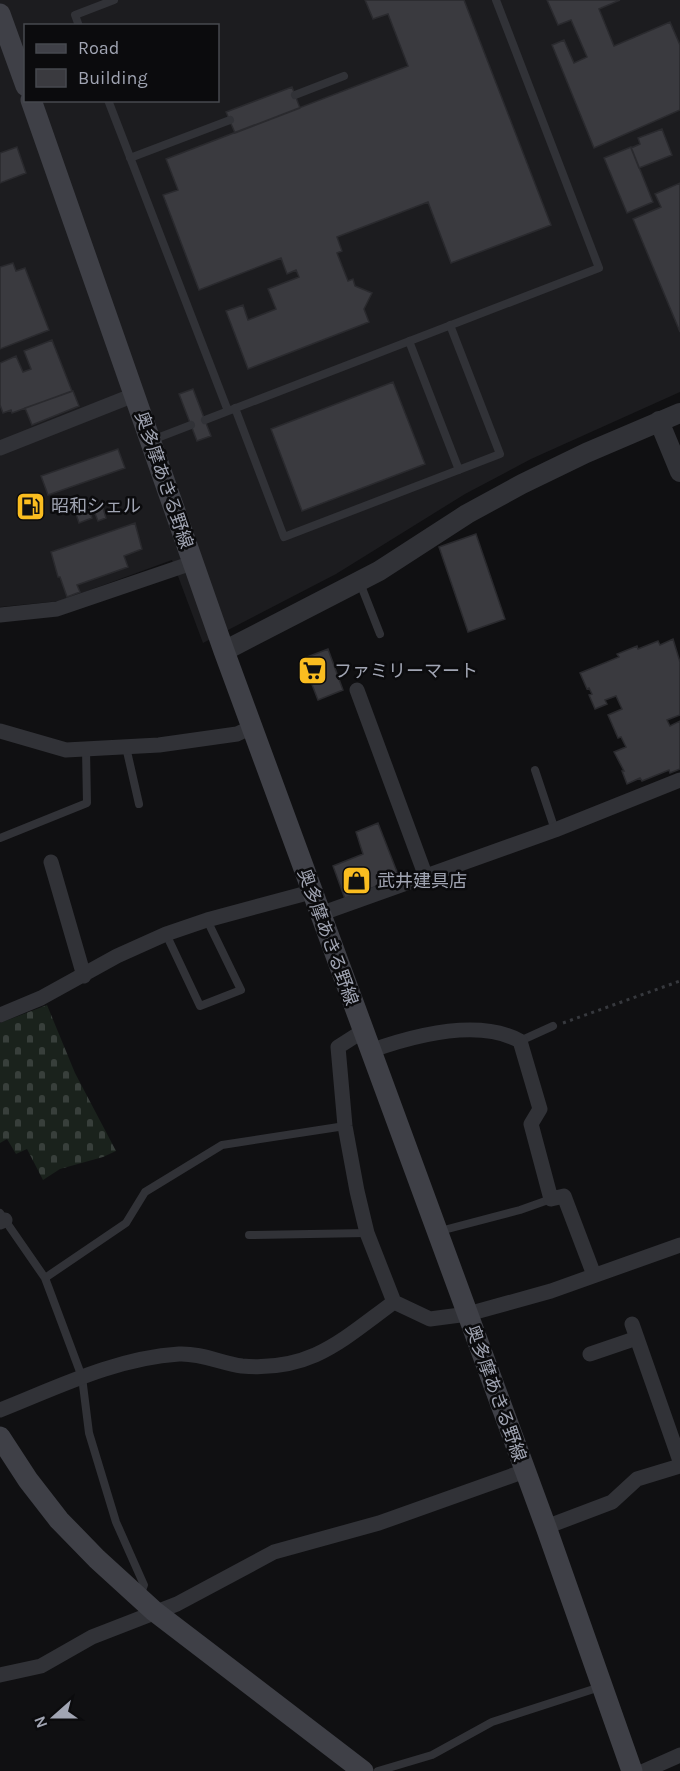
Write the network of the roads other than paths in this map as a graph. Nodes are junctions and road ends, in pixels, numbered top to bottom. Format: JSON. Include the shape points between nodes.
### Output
{"nodes":[{"id":1,"x":114,"y":0,"type":"edge"},
{"id":2,"x":496,"y":0,"type":"edge"},
{"id":3,"x":0,"y":14,"type":"edge"},
{"id":4,"x":79,"y":24,"type":"edge"},
{"id":5,"x":344,"y":76,"type":"dead end"},
{"id":6,"x":24,"y":80,"type":"edge"},
{"id":7,"x":295,"y":95,"type":"dead end"},
{"id":8,"x":32,"y":102,"type":"edge"},
{"id":9,"x":109,"y":102,"type":"edge"},
{"id":10,"x":230,"y":120,"type":"dead end"},
{"id":11,"x":130,"y":158,"type":"junction"},
{"id":12,"x":450,"y":325,"type":"junction"},
{"id":13,"x":409,"y":341,"type":"junction"},
{"id":14,"x":135,"y":395,"type":"junction"},
{"id":15,"x":231,"y":410,"type":"junction"},
{"id":16,"x":680,"y":413,"type":"edge"},
{"id":17,"x":205,"y":420,"type":"dead end"},
{"id":18,"x":659,"y":421,"type":"junction"},
{"id":19,"x":191,"y":425,"type":"dead end"},
{"id":20,"x":151,"y":441,"type":"junction"},
{"id":21,"x":0,"y":448,"type":"edge"},
{"id":22,"x":459,"y":470,"type":"junction"},
{"id":23,"x":680,"y":472,"type":"edge"},
{"id":24,"x":192,"y":563,"type":"junction"},
{"id":25,"x":360,"y":581,"type":"junction"},
{"id":26,"x":0,"y":615,"type":"edge"},
{"id":27,"x":380,"y":634,"type":"dead end"},
{"id":28,"x":224,"y":651,"type":"junction"},
{"id":29,"x":357,"y":690,"type":"dead end"},
{"id":30,"x":252,"y":727,"type":"junction"},
{"id":31,"x":0,"y":731,"type":"edge"},
{"id":32,"x":126,"y":747,"type":"junction"},
{"id":33,"x":86,"y":749,"type":"junction"},
{"id":34,"x":535,"y":770,"type":"dead end"},
{"id":35,"x":680,"y":780,"type":"edge"},
{"id":36,"x":140,"y":804,"type":"dead end"},
{"id":37,"x":555,"y":830,"type":"junction"},
{"id":38,"x":0,"y":838,"type":"edge"},
{"id":39,"x":51,"y":862,"type":"dead end"},
{"id":40,"x":426,"y":877,"type":"junction"},
{"id":41,"x":311,"y":892,"type":"junction"},
{"id":42,"x":320,"y":914,"type":"junction"},
{"id":43,"x":207,"y":920,"type":"junction"},
{"id":44,"x":166,"y":934,"type":"junction"},
{"id":45,"x":84,"y":976,"type":"junction"},
{"id":46,"x":1,"y":1010,"type":"edge"},
{"id":47,"x":553,"y":1026,"type":"road end"},
{"id":48,"x":363,"y":1031,"type":"junction"},
{"id":49,"x":520,"y":1041,"type":"junction"},
{"id":50,"x":370,"y":1051,"type":"junction"},
{"id":51,"x":345,"y":1126,"type":"junction"},
{"id":52,"x":551,"y":1199,"type":"junction"},
{"id":53,"x":2,"y":1218,"type":"edge"},
{"id":54,"x":438,"y":1232,"type":"junction"},
{"id":55,"x":367,"y":1233,"type":"junction"},
{"id":56,"x":249,"y":1235,"type":"dead end"},
{"id":57,"x":680,"y":1245,"type":"edge"},
{"id":58,"x":594,"y":1275,"type":"junction"},
{"id":59,"x":45,"y":1278,"type":"junction"},
{"id":60,"x":394,"y":1302,"type":"junction"},
{"id":61,"x":468,"y":1314,"type":"junction"},
{"id":62,"x":590,"y":1354,"type":"dead end"},
{"id":63,"x":82,"y":1377,"type":"junction"},
{"id":64,"x":0,"y":1410,"type":"edge"},
{"id":65,"x":0,"y":1437,"type":"edge"},
{"id":66,"x":680,"y":1461,"type":"edge"},
{"id":67,"x":680,"y":1466,"type":"edge"},
{"id":68,"x":525,"y":1471,"type":"junction"},
{"id":69,"x":546,"y":1527,"type":"junction"},
{"id":70,"x":147,"y":1604,"type":"junction"},
{"id":71,"x":0,"y":1676,"type":"edge"},
{"id":72,"x":602,"y":1687,"type":"junction"},
{"id":73,"x":680,"y":1755,"type":"edge"},
{"id":74,"x":363,"y":1771,"type":"edge"},
{"id":75,"x":378,"y":1771,"type":"edge"},
{"id":76,"x":632,"y":1771,"type":"edge"},
{"id":77,"x":644,"y":1771,"type":"edge"}],
"edges":[{"from":1,"to":4,"type":"lane","via":[[75,15]]},
{"from":2,"to":12,"type":"lane","via":[[599,268]]},
{"from":3,"to":6,"type":"main road"},
{"from":5,"to":7,"type":"lane"},
{"from":8,"to":14,"type":"main road","name":"奥多摩あきる野線"},
{"from":9,"to":11,"type":"lane"},
{"from":10,"to":11,"type":"lane"},
{"from":11,"to":15,"type":"lane"},
{"from":12,"to":13,"type":"lane"},
{"from":12,"to":22,"type":"lane","via":[[500,454]]},
{"from":13,"to":15,"type":"lane"},
{"from":13,"to":22,"type":"lane"},
{"from":14,"to":20,"type":"main road","name":"奥多摩あきる野線"},
{"from":14,"to":21,"type":"street"},
{"from":15,"to":17,"type":"lane"},
{"from":15,"to":22,"type":"lane","via":[[284,537]]},
{"from":16,"to":18,"type":"street"},
{"from":18,"to":23,"type":"street"},
{"from":18,"to":25,"type":"street","via":[[522,484]]},
{"from":19,"to":20,"type":"lane"},
{"from":20,"to":24,"type":"main road","name":"奥多摩あきる野線"},
{"from":24,"to":26,"type":"street","via":[[57,609]]},
{"from":24,"to":28,"type":"main road","name":"奥多摩あきる野線"},
{"from":25,"to":27,"type":"lane"},
{"from":25,"to":28,"type":"street"},
{"from":28,"to":30,"type":"main road","name":"奥多摩あきる野線"},
{"from":29,"to":40,"type":"street"},
{"from":30,"to":32,"type":"street","via":[[237,734]]},
{"from":30,"to":41,"type":"main road","name":"奥多摩あきる野線"},
{"from":31,"to":33,"type":"street","via":[[66,750]]},
{"from":32,"to":33,"type":"street"},
{"from":32,"to":36,"type":"lane"},
{"from":33,"to":38,"type":"lane","via":[[87,803]]},
{"from":34,"to":37,"type":"lane"},
{"from":35,"to":37,"type":"street"},
{"from":37,"to":40,"type":"street"},
{"from":39,"to":45,"type":"street"},
{"from":40,"to":42,"type":"street"},
{"from":41,"to":42,"type":"main road","name":"奥多摩あきる野線"},
{"from":41,"to":43,"type":"street"},
{"from":42,"to":48,"type":"main road","name":"奥多摩あきる野線"},
{"from":43,"to":44,"type":"street"},
{"from":43,"to":44,"type":"lane","via":[[241,990],[200,1006]]},
{"from":44,"to":45,"type":"street"},
{"from":45,"to":46,"type":"street","via":[[41,998]]},
{"from":47,"to":49,"type":"lane"},
{"from":48,"to":50,"type":"main road","name":"奥多摩あきる野線"},
{"from":48,"to":51,"type":"street","via":[[338,1047]]},
{"from":49,"to":50,"type":"street","via":[[509,1035],[472,1030]]},
{"from":49,"to":52,"type":"street","via":[[540,1109],[531,1124]]},
{"from":50,"to":54,"type":"main road","name":"奥多摩あきる野線"},
{"from":51,"to":55,"type":"street"},
{"from":51,"to":59,"type":"lane","via":[[222,1145],[145,1192],[126,1223]]},
{"from":52,"to":54,"type":"lane"},
{"from":52,"to":58,"type":"street","via":[[564,1196]]},
{"from":53,"to":59,"type":"lane"},
{"from":54,"to":61,"type":"main road","name":"奥多摩あきる野線"},
{"from":55,"to":56,"type":"lane"},
{"from":55,"to":60,"type":"street"},
{"from":57,"to":58,"type":"street"},
{"from":58,"to":61,"type":"street"},
{"from":59,"to":63,"type":"lane"},
{"from":60,"to":61,"type":"street","via":[[430,1319]]},
{"from":60,"to":63,"type":"street","via":[[326,1351],[299,1363],[240,1365],[180,1354],[105,1368]]},
{"from":61,"to":68,"type":"main road","name":"奥多摩あきる野線"},
{"from":62,"to":66,"type":"street","via":[[634,1331]]},
{"from":63,"to":64,"type":"street"},
{"from":63,"to":70,"type":"lane","via":[[89,1433],[116,1522],[144,1585]]},
{"from":65,"to":70,"type":"main road","via":[[59,1520]]},
{"from":67,"to":69,"type":"street","via":[[637,1479],[612,1502]]},
{"from":68,"to":69,"type":"main road","name":"奥多摩あきる野線"},
{"from":68,"to":70,"type":"street","via":[[380,1523],[274,1552],[177,1604]]},
{"from":69,"to":72,"type":"main road","name":"奥多摩あきる野線"},
{"from":70,"to":71,"type":"street","via":[[41,1666]]},
{"from":70,"to":74,"type":"main road"},
{"from":72,"to":75,"type":"lane","via":[[492,1722],[432,1755]]},
{"from":72,"to":76,"type":"main road","name":"奥多摩あきる野線"},
{"from":73,"to":77,"type":"street"}]}
